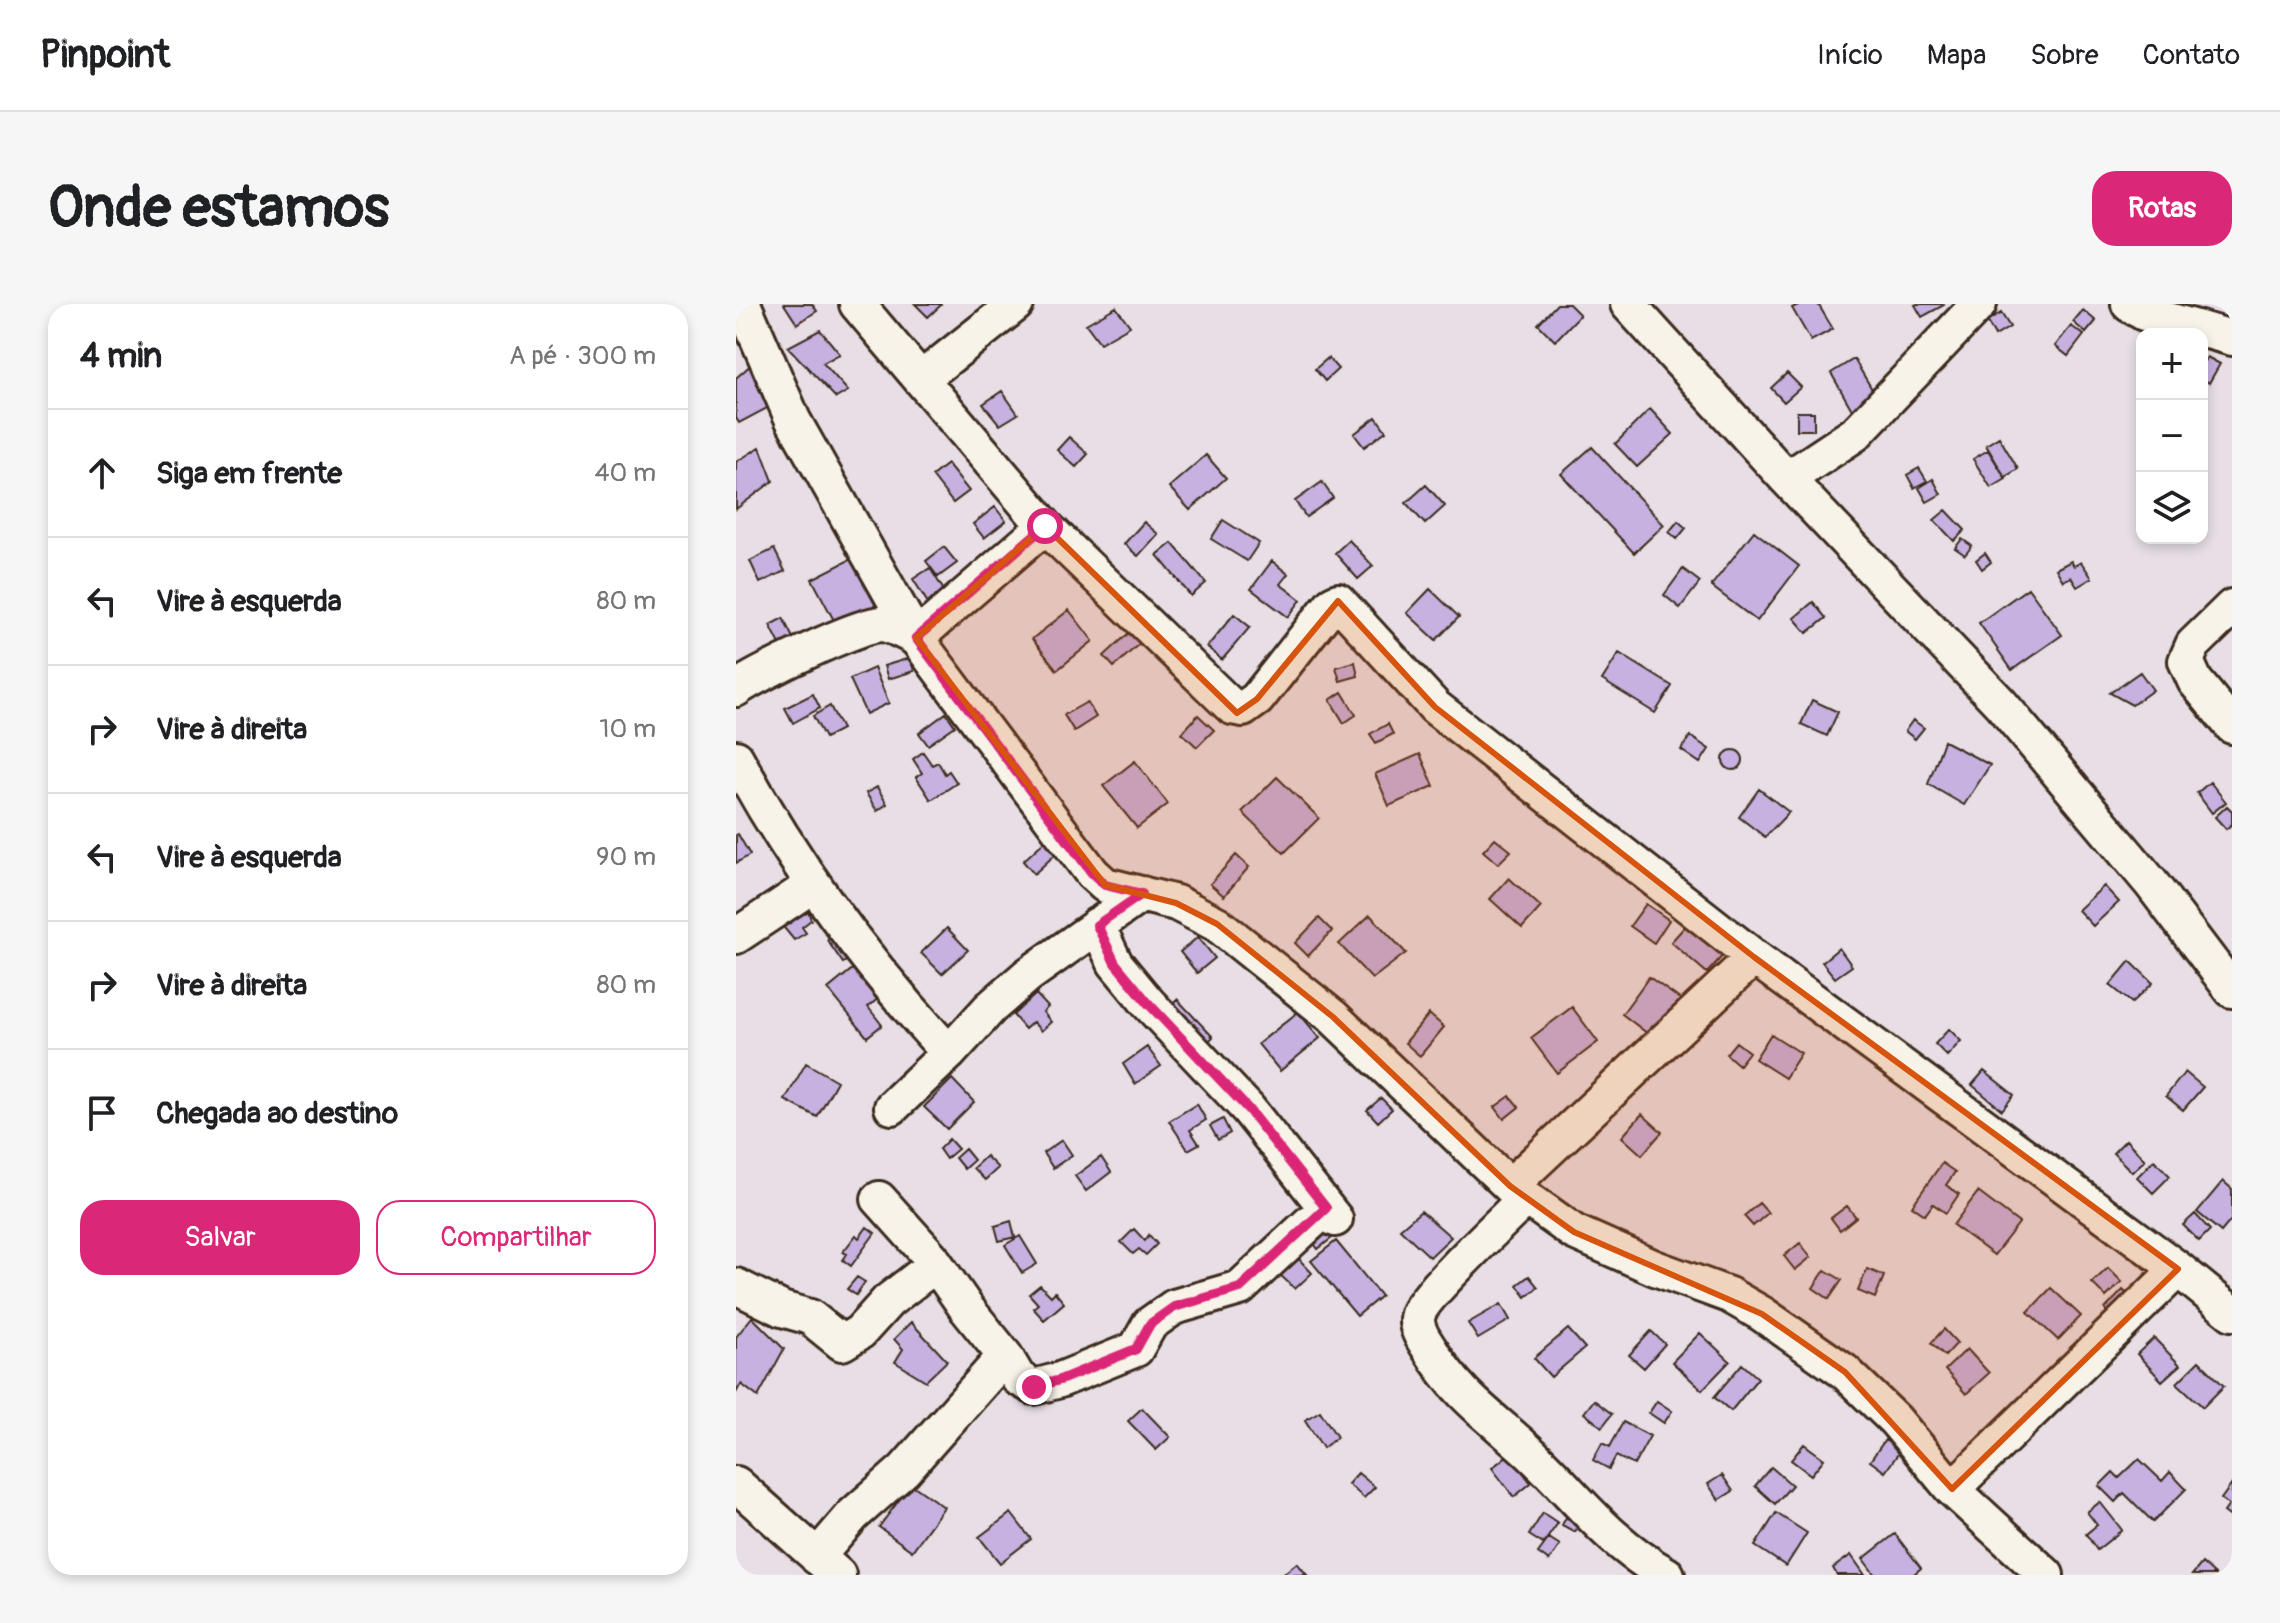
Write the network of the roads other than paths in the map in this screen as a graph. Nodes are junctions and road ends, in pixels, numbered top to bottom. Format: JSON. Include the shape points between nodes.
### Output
{"nodes":[{"id":1,"x":743,"y":304,"type":"edge"},
{"id":2,"x":857,"y":304,"type":"edge"},
{"id":3,"x":1016,"y":304,"type":"edge"},
{"id":4,"x":1628,"y":304,"type":"edge"},
{"id":5,"x":1979,"y":304,"type":"edge"},
{"id":6,"x":2129,"y":304,"type":"edge"},
{"id":7,"x":2232,"y":338,"type":"edge"},
{"id":8,"x":921,"y":379,"type":"junction"},
{"id":9,"x":1787,"y":479,"type":"junction"},
{"id":10,"x":1045,"y":526,"type":"junction"},
{"id":11,"x":2232,"y":607,"type":"edge"},
{"id":12,"x":916,"y":638,"type":"junction"},
{"id":13,"x":736,"y":689,"type":"edge"},
{"id":14,"x":2232,"y":726,"type":"edge"},
{"id":15,"x":736,"y":758,"type":"edge"},
{"id":16,"x":813,"y":885,"type":"junction"},
{"id":17,"x":1142,"y":894,"type":"junction"},
{"id":18,"x":1097,"y":925,"type":"junction"},
{"id":19,"x":736,"y":936,"type":"edge"},
{"id":20,"x":1754,"y":957,"type":"junction"},
{"id":21,"x":2232,"y":990,"type":"edge"},
{"id":22,"x":949,"y":1053,"type":"junction"},
{"id":23,"x":892,"y":1107,"type":"dead end"},
{"id":24,"x":1518,"y":1192,"type":"junction"},
{"id":25,"x":879,"y":1199,"type":"dead end"},
{"id":26,"x":936,"y":1264,"type":"junction"},
{"id":27,"x":2178,"y":1269,"type":"junction"},
{"id":28,"x":736,"y":1286,"type":"edge"},
{"id":29,"x":2232,"y":1313,"type":"edge"},
{"id":30,"x":1005,"y":1356,"type":"junction"},
{"id":31,"x":736,"y":1484,"type":"edge"},
{"id":32,"x":1952,"y":1489,"type":"junction"},
{"id":33,"x":828,"y":1566,"type":"edge"},
{"id":34,"x":1667,"y":1575,"type":"edge"},
{"id":35,"x":2046,"y":1575,"type":"edge"}],
"edges":[{"from":1,"to":12,"type":"street","via":[[793,420]]},
{"from":2,"to":8,"type":"street"},
{"from":3,"to":8,"type":"street"},
{"from":4,"to":9,"type":"street"},
{"from":5,"to":9,"type":"street","via":[[1855,434]]},
{"from":6,"to":7,"type":"street"},
{"from":8,"to":10,"type":"street"},
{"from":9,"to":21,"type":"street","via":[[2001,704],[2151,883]]},
{"from":10,"to":12,"type":"street"},
{"from":10,"to":20,"type":"street","via":[[1232,707],[1243,709],[1257,699],[1338,601],[1435,707]]},
{"from":11,"to":14,"type":"street","via":[[2193,645],[2186,661],[2195,681]]},
{"from":12,"to":13,"type":"street","via":[[883,624],[863,628]]},
{"from":12,"to":17,"type":"street","via":[[1092,873],[1105,885]]},
{"from":15,"to":16,"type":"street"},
{"from":16,"to":19,"type":"street"},
{"from":16,"to":22,"type":"street"},
{"from":17,"to":18,"type":"street"},
{"from":17,"to":24,"type":"street","via":[[1176,903],[1217,924],[1333,1017]]},
{"from":18,"to":22,"type":"street","via":[[1028,975]]},
{"from":18,"to":30,"type":"street","via":[[1123,973],[1248,1109],[1330,1214],[1240,1288],[1174,1307],[1150,1324],[1136,1349],[1034,1387],[1018,1378]]},
{"from":20,"to":24,"type":"street"},
{"from":20,"to":27,"type":"street"},
{"from":22,"to":23,"type":"street"},
{"from":24,"to":32,"type":"street","via":[[1574,1232],[1729,1295],[1762,1314],[1845,1372],[1895,1420]]},
{"from":24,"to":34,"type":"street","via":[[1431,1295],[1418,1315],[1419,1332],[1460,1393],[1526,1450],[1602,1529]]},
{"from":25,"to":26,"type":"street"},
{"from":26,"to":28,"type":"street","via":[[842,1343],[810,1317]]},
{"from":26,"to":30,"type":"street"},
{"from":27,"to":29,"type":"street"},
{"from":27,"to":32,"type":"street"},
{"from":30,"to":33,"type":"street","via":[[904,1470],[853,1515]]},
{"from":31,"to":33,"type":"street"},
{"from":32,"to":35,"type":"street"}]}
